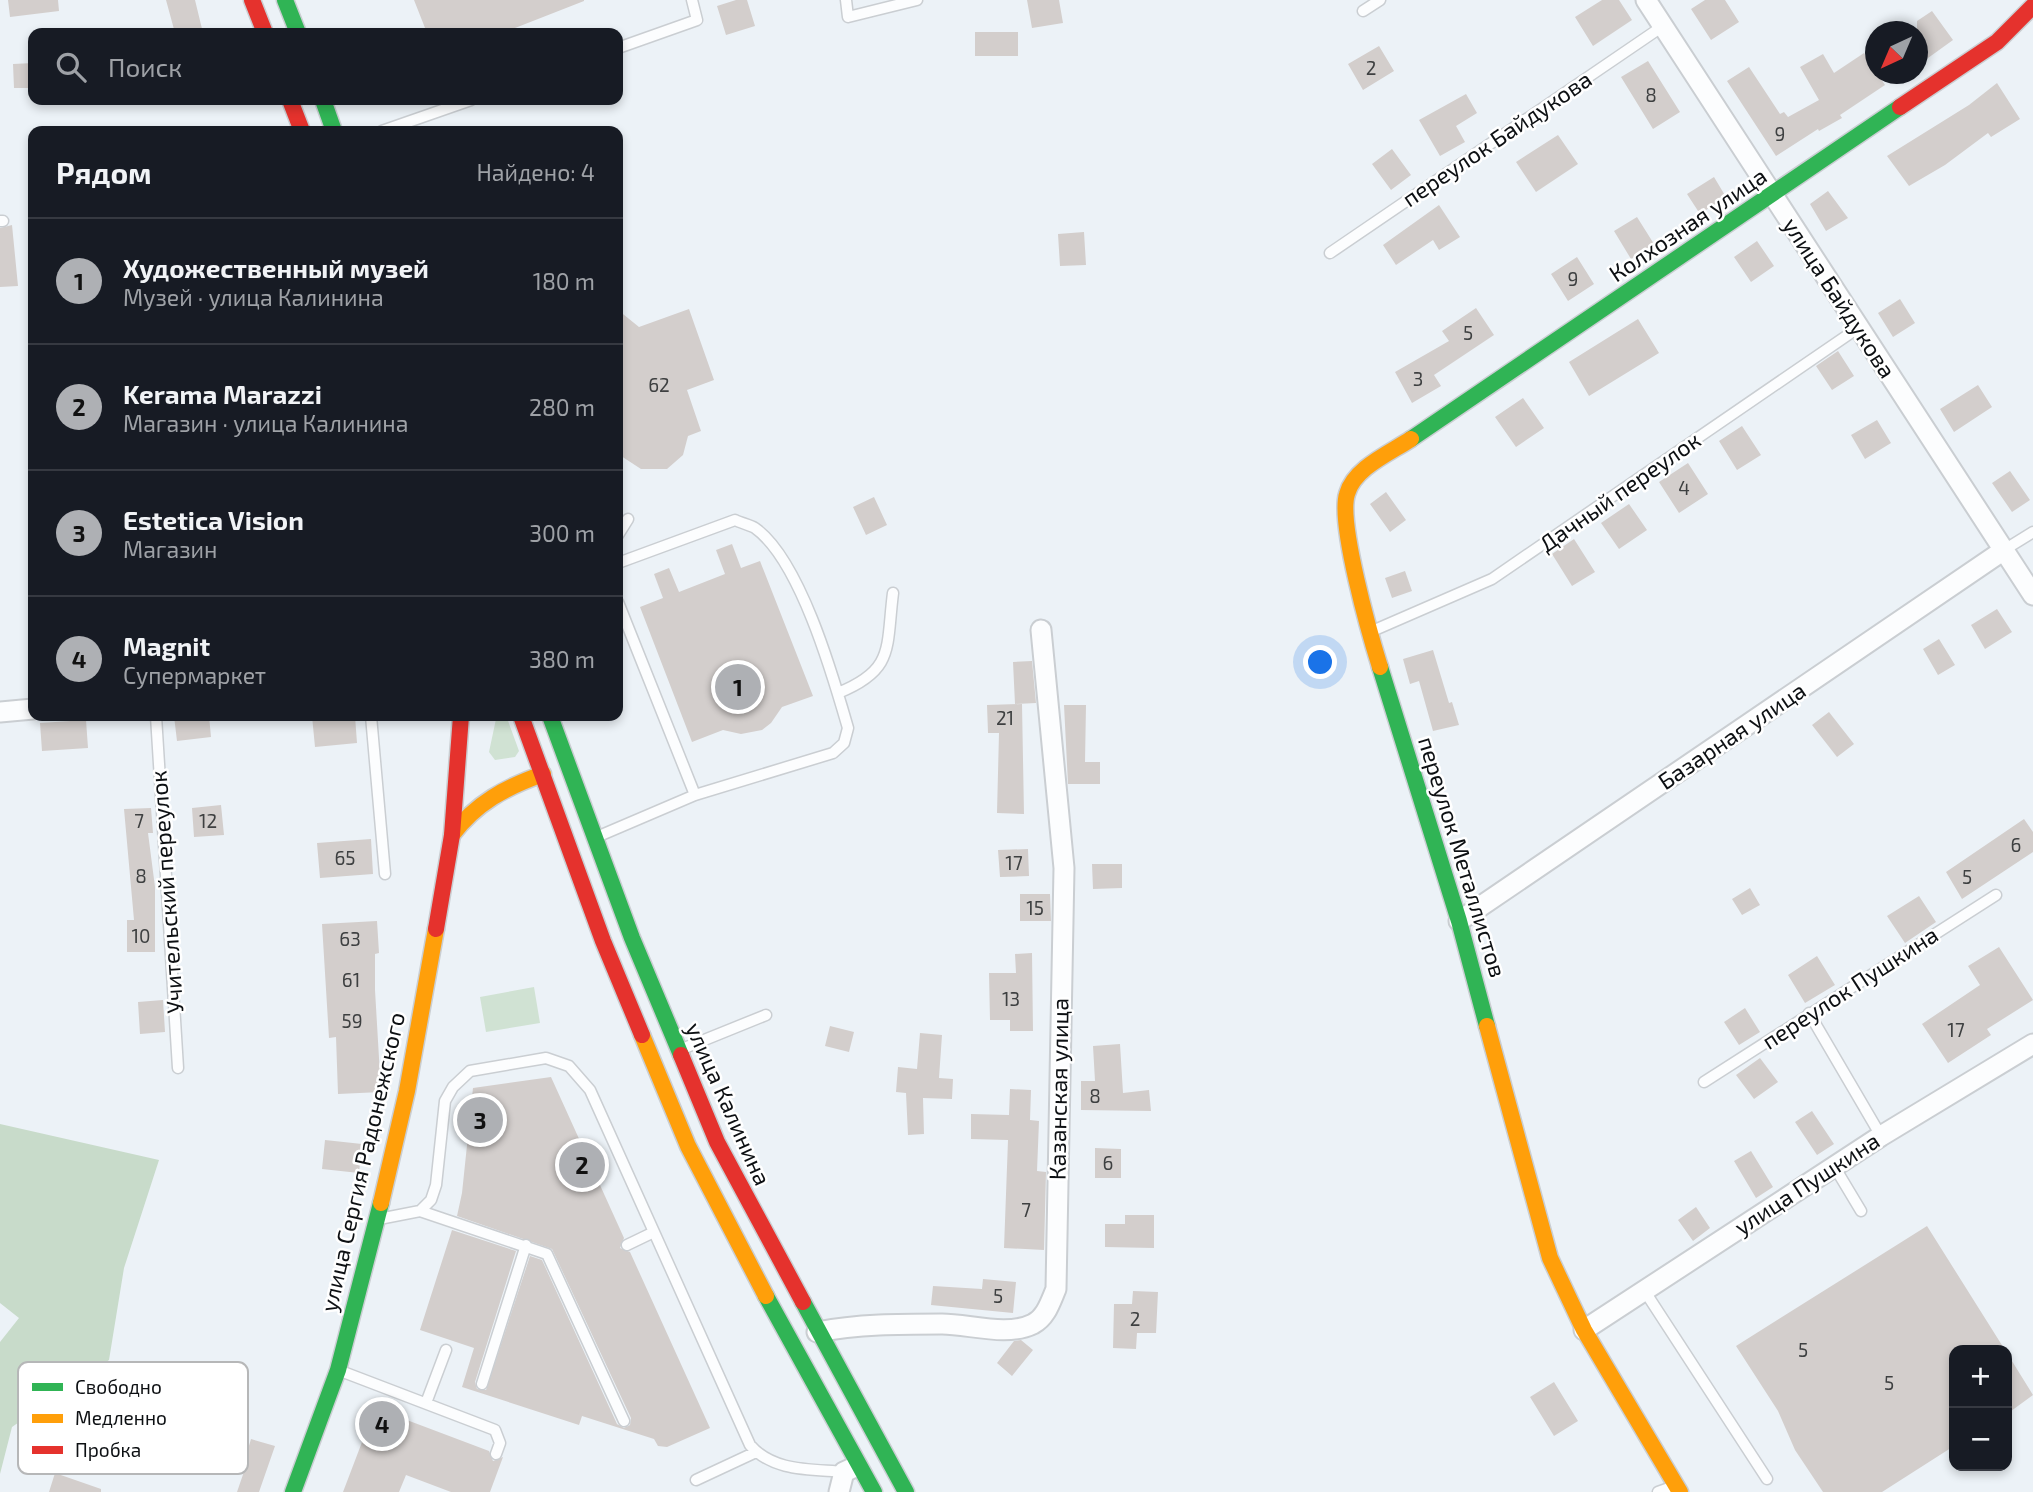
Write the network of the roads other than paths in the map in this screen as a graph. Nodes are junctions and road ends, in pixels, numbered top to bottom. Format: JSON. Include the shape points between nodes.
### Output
{"nodes":[{"id":1,"x":252,"y":0,"type":"edge"},
{"id":2,"x":285,"y":0,"type":"edge"},
{"id":3,"x":692,"y":0,"type":"edge"},
{"id":4,"x":846,"y":0,"type":"edge"},
{"id":5,"x":917,"y":0,"type":"edge"},
{"id":6,"x":1380,"y":0,"type":"edge"},
{"id":7,"x":1646,"y":0,"type":"edge"},
{"id":8,"x":2033,"y":6,"type":"edge"},
{"id":9,"x":1363,"y":11,"type":"dead end"},
{"id":10,"x":1663,"y":26,"type":"junction"},
{"id":11,"x":263,"y":28,"type":"edge"},
{"id":12,"x":296,"y":28,"type":"edge"},
{"id":13,"x":623,"y":46,"type":"edge"},
{"id":14,"x":292,"y":105,"type":"edge"},
{"id":15,"x":325,"y":105,"type":"edge"},
{"id":16,"x":457,"y":105,"type":"edge"},
{"id":17,"x":300,"y":126,"type":"edge"},
{"id":18,"x":332,"y":126,"type":"edge"},
{"id":19,"x":396,"y":126,"type":"edge"},
{"id":20,"x":1774,"y":195,"type":"junction"},
{"id":21,"x":1330,"y":253,"type":"dead end"},
{"id":22,"x":1858,"y":328,"type":"junction"},
{"id":23,"x":1361,"y":472,"type":"joint"},
{"id":24,"x":628,"y":519,"type":"dead end"},
{"id":25,"x":623,"y":527,"type":"edge"},
{"id":26,"x":2033,"y":531,"type":"edge"},
{"id":27,"x":2004,"y":550,"type":"junction"},
{"id":28,"x":623,"y":561,"type":"edge"},
{"id":29,"x":893,"y":593,"type":"dead end"},
{"id":30,"x":2033,"y":595,"type":"edge"},
{"id":31,"x":623,"y":615,"type":"edge"},
{"id":32,"x":1041,"y":630,"type":"dead end"},
{"id":33,"x":1369,"y":632,"type":"junction"},
{"id":34,"x":838,"y":692,"type":"junction"},
{"id":35,"x":28,"y":709,"type":"edge"},
{"id":36,"x":0,"y":712,"type":"edge"},
{"id":37,"x":156,"y":721,"type":"edge"},
{"id":38,"x":371,"y":721,"type":"edge"},
{"id":39,"x":462,"y":721,"type":"edge"},
{"id":40,"x":524,"y":721,"type":"edge"},
{"id":41,"x":552,"y":721,"type":"edge"},
{"id":42,"x":568,"y":764,"type":"junction"},
{"id":43,"x":469,"y":769,"type":"junction"},
{"id":44,"x":543,"y":774,"type":"junction"},
{"id":45,"x":503,"y":788,"type":"junction"},
{"id":46,"x":695,"y":795,"type":"junction"},
{"id":47,"x":452,"y":835,"type":"junction"},
{"id":48,"x":595,"y":837,"type":"junction"},
{"id":49,"x":385,"y":874,"type":"dead end"},
{"id":50,"x":1996,"y":895,"type":"dead end"},
{"id":51,"x":1459,"y":921,"type":"junction"},
{"id":52,"x":1809,"y":1013,"type":"junction"},
{"id":53,"x":766,"y":1015,"type":"dead end"},
{"id":54,"x":2033,"y":1044,"type":"edge"},
{"id":55,"x":678,"y":1051,"type":"junction"},
{"id":56,"x":178,"y":1068,"type":"dead end"},
{"id":57,"x":1704,"y":1082,"type":"dead end"},
{"id":58,"x":1881,"y":1136,"type":"junction"},
{"id":59,"x":1833,"y":1166,"type":"junction"},
{"id":60,"x":420,"y":1210,"type":"junction"},
{"id":61,"x":1861,"y":1211,"type":"dead end"},
{"id":62,"x":378,"y":1219,"type":"junction"},
{"id":63,"x":654,"y":1232,"type":"junction"},
{"id":64,"x":526,"y":1245,"type":"junction"},
{"id":65,"x":627,"y":1245,"type":"dead end"},
{"id":66,"x":1644,"y":1290,"type":"junction"},
{"id":67,"x":1584,"y":1330,"type":"junction"},
{"id":68,"x":817,"y":1332,"type":"junction"},
{"id":69,"x":446,"y":1350,"type":"dead end"},
{"id":70,"x":338,"y":1370,"type":"junction"},
{"id":71,"x":482,"y":1384,"type":"dead end"},
{"id":72,"x":426,"y":1403,"type":"junction"},
{"id":73,"x":624,"y":1421,"type":"dead end"},
{"id":74,"x":756,"y":1452,"type":"junction"},
{"id":75,"x":496,"y":1454,"type":"dead end"},
{"id":76,"x":851,"y":1469,"type":"junction"},
{"id":77,"x":1767,"y":1479,"type":"dead end"},
{"id":78,"x":696,"y":1480,"type":"dead end"},
{"id":79,"x":1678,"y":1489,"type":"edge"},
{"id":80,"x":293,"y":1492,"type":"edge"},
{"id":81,"x":839,"y":1492,"type":"edge"},
{"id":82,"x":874,"y":1492,"type":"edge"},
{"id":83,"x":906,"y":1492,"type":"edge"},
{"id":84,"x":1658,"y":1492,"type":"edge"}],
"edges":[{"from":1,"to":11,"type":"street"},
{"from":2,"to":12,"type":"street"},
{"from":3,"to":13,"type":"lane","via":[[697,20]]},
{"from":4,"to":5,"type":"lane","via":[[848,17]]},
{"from":6,"to":9,"type":"lane"},
{"from":7,"to":10,"type":"street","name":"улица Байдукова"},
{"from":8,"to":20,"type":"street","name":"Колхозная улица","via":[[1997,42]]},
{"from":10,"to":20,"type":"street","name":"улица Байдукова"},
{"from":10,"to":21,"type":"lane","name":"переулок Байдукова"},
{"from":14,"to":17,"type":"street"},
{"from":15,"to":18,"type":"street"},
{"from":16,"to":19,"type":"lane"},
{"from":20,"to":22,"type":"street","name":"улица Байдукова"},
{"from":20,"to":23,"type":"street","name":"Колхозная улица"},
{"from":22,"to":27,"type":"street","name":"улица Байдукова"},
{"from":22,"to":33,"type":"lane","name":"Дачный переулок","via":[[1492,579]]},
{"from":23,"to":33,"type":"street","name":"переулок Металлистов","via":[[1347,493],[1345,517]]},
{"from":24,"to":25,"type":"lane"},
{"from":26,"to":27,"type":"lane"},
{"from":27,"to":30,"type":"street","name":"улица Байдукова"},
{"from":27,"to":51,"type":"street","name":"Базарная улица"},
{"from":28,"to":34,"type":"lane","via":[[735,520],[754,528],[775,548],[798,588]]},
{"from":29,"to":34,"type":"lane","via":[[884,661],[864,682]]},
{"from":31,"to":46,"type":"lane"},
{"from":32,"to":68,"type":"street","name":"Казанская улица","via":[[1064,868],[1055,1289],[1048,1311],[1020,1330],[931,1324],[851,1326]]},
{"from":33,"to":51,"type":"street","name":"переулок Металлистов"},
{"from":34,"to":46,"type":"lane","via":[[848,728],[844,743],[833,753]]},
{"from":35,"to":36,"type":"street"},
{"from":37,"to":56,"type":"lane","name":"Учительский переулок"},
{"from":38,"to":49,"type":"lane"},
{"from":39,"to":43,"type":"street","name":"улица Сергия Радонежского"},
{"from":40,"to":44,"type":"street"},
{"from":41,"to":42,"type":"street","name":"улица Калинина"},
{"from":42,"to":44,"type":"street"},
{"from":42,"to":48,"type":"street","name":"улица Калинина"},
{"from":43,"to":45,"type":"street"},
{"from":43,"to":47,"type":"street","name":"улица Сергия Радонежского"},
{"from":44,"to":45,"type":"street"},
{"from":44,"to":76,"type":"street","via":[[603,941],[688,1146]]},
{"from":45,"to":47,"type":"street","via":[[464,817]]},
{"from":46,"to":48,"type":"lane"},
{"from":47,"to":62,"type":"street","name":"улица Сергия Радонежского","via":[[407,1091]]},
{"from":48,"to":55,"type":"street","name":"улица Калинина"},
{"from":50,"to":52,"type":"lane","name":"переулок Пушкина"},
{"from":51,"to":67,"type":"street","name":"переулок Металлистов","via":[[1550,1258]]},
{"from":52,"to":57,"type":"lane","name":"переулок Пушкина"},
{"from":52,"to":58,"type":"lane"},
{"from":53,"to":55,"type":"lane"},
{"from":54,"to":58,"type":"street","name":"улица Пушкина"},
{"from":55,"to":68,"type":"street","name":"улица Калинина","via":[[717,1142]]},
{"from":58,"to":59,"type":"street","name":"улица Пушкина"},
{"from":59,"to":61,"type":"lane"},
{"from":59,"to":66,"type":"street","name":"улица Пушкина"},
{"from":60,"to":62,"type":"lane"},
{"from":60,"to":63,"type":"lane","via":[[434,1194],[445,1101],[458,1081],[477,1068],[546,1058],[569,1066],[583,1079]]},
{"from":60,"to":64,"type":"lane"},
{"from":62,"to":70,"type":"street","name":"улица Сергия Радонежского"},
{"from":63,"to":65,"type":"lane"},
{"from":63,"to":74,"type":"lane"},
{"from":64,"to":71,"type":"lane"},
{"from":64,"to":73,"type":"lane","via":[[550,1258]]},
{"from":66,"to":67,"type":"street","name":"улица Пушкина"},
{"from":66,"to":77,"type":"lane"},
{"from":67,"to":79,"type":"street","name":"переулок Металлистов"},
{"from":68,"to":83,"type":"street","name":"улица Калинина"},
{"from":69,"to":72,"type":"lane"},
{"from":70,"to":72,"type":"lane"},
{"from":70,"to":80,"type":"street","name":"улица Сергия Радонежского"},
{"from":72,"to":75,"type":"lane","via":[[495,1430],[500,1443]]},
{"from":74,"to":76,"type":"lane","via":[[777,1464]]},
{"from":74,"to":78,"type":"lane"},
{"from":76,"to":81,"type":"street"},
{"from":76,"to":82,"type":"street"},
{"from":79,"to":84,"type":"lane"}]}
